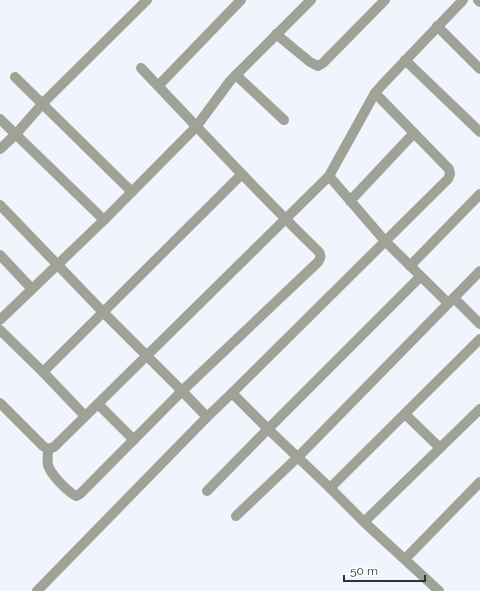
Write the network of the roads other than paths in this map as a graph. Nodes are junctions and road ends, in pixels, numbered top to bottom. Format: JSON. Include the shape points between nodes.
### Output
{"nodes":[{"id":1,"x":147,"y":0,"type":"edge"},
{"id":2,"x":241,"y":0,"type":"edge"},
{"id":3,"x":311,"y":0,"type":"edge"},
{"id":4,"x":385,"y":0,"type":"edge"},
{"id":5,"x":463,"y":0,"type":"edge"},
{"id":6,"x":438,"y":26,"type":"junction"},
{"id":7,"x":276,"y":34,"type":"junction"},
{"id":8,"x":405,"y":60,"type":"junction"},
{"id":9,"x":141,"y":68,"type":"dead end"},
{"id":10,"x":480,"y":69,"type":"edge"},
{"id":11,"x":236,"y":75,"type":"junction"},
{"id":12,"x":15,"y":77,"type":"dead end"},
{"id":13,"x":158,"y":86,"type":"junction"},
{"id":14,"x":375,"y":93,"type":"junction"},
{"id":15,"x":43,"y":103,"type":"junction"},
{"id":16,"x":0,"y":118,"type":"edge"},
{"id":17,"x":284,"y":120,"type":"dead end"},
{"id":18,"x":196,"y":127,"type":"junction"},
{"id":19,"x":414,"y":132,"type":"junction"},
{"id":20,"x":480,"y":132,"type":"edge"},
{"id":21,"x":16,"y":134,"type":"junction"},
{"id":22,"x":0,"y":149,"type":"edge"},
{"id":23,"x":242,"y":174,"type":"junction"},
{"id":24,"x":328,"y":176,"type":"junction"},
{"id":25,"x":132,"y":192,"type":"junction"},
{"id":26,"x":480,"y":194,"type":"edge"},
{"id":27,"x":350,"y":201,"type":"junction"},
{"id":28,"x":0,"y":205,"type":"edge"},
{"id":29,"x":104,"y":220,"type":"junction"},
{"id":30,"x":285,"y":220,"type":"junction"},
{"id":31,"x":385,"y":241,"type":"junction"},
{"id":32,"x":0,"y":255,"type":"edge"},
{"id":33,"x":57,"y":265,"type":"junction"},
{"id":34,"x":410,"y":266,"type":"junction"},
{"id":35,"x":480,"y":271,"type":"edge"},
{"id":36,"x":420,"y":277,"type":"junction"},
{"id":37,"x":32,"y":289,"type":"junction"},
{"id":38,"x":451,"y":300,"type":"junction"},
{"id":39,"x":103,"y":312,"type":"junction"},
{"id":40,"x":0,"y":320,"type":"edge"},
{"id":41,"x":480,"y":324,"type":"edge"},
{"id":42,"x":0,"y":330,"type":"edge"},
{"id":43,"x":480,"y":339,"type":"edge"},
{"id":44,"x":147,"y":356,"type":"junction"},
{"id":45,"x":43,"y":372,"type":"junction"},
{"id":46,"x":182,"y":391,"type":"junction"},
{"id":47,"x":232,"y":393,"type":"junction"},
{"id":48,"x":0,"y":403,"type":"edge"},
{"id":49,"x":98,"y":404,"type":"junction"},
{"id":50,"x":480,"y":409,"type":"edge"},
{"id":51,"x":405,"y":414,"type":"junction"},
{"id":52,"x":85,"y":416,"type":"junction"},
{"id":53,"x":207,"y":417,"type":"junction"},
{"id":54,"x":268,"y":429,"type":"junction"},
{"id":55,"x":134,"y":440,"type":"junction"},
{"id":56,"x":440,"y":448,"type":"junction"},
{"id":57,"x":48,"y":449,"type":"junction"},
{"id":58,"x":298,"y":457,"type":"junction"},
{"id":59,"x":480,"y":482,"type":"edge"},
{"id":60,"x":330,"y":488,"type":"junction"},
{"id":61,"x":206,"y":491,"type":"dead end"},
{"id":62,"x":236,"y":516,"type":"dead end"},
{"id":63,"x":364,"y":522,"type":"junction"},
{"id":64,"x":405,"y":559,"type":"junction"},
{"id":65,"x":37,"y":591,"type":"edge"},
{"id":66,"x":438,"y":591,"type":"edge"}],
"edges":[{"from":1,"to":15,"type":"street"},
{"from":2,"to":13,"type":"street"},
{"from":3,"to":7,"type":"street"},
{"from":4,"to":7,"type":"street","via":[[318,66]]},
{"from":5,"to":6,"type":"street"},
{"from":6,"to":8,"type":"street"},
{"from":6,"to":10,"type":"street"},
{"from":7,"to":11,"type":"street"},
{"from":8,"to":14,"type":"street"},
{"from":8,"to":20,"type":"street"},
{"from":9,"to":13,"type":"street"},
{"from":11,"to":17,"type":"street"},
{"from":11,"to":18,"type":"street"},
{"from":12,"to":15,"type":"street"},
{"from":13,"to":18,"type":"street"},
{"from":14,"to":19,"type":"street"},
{"from":14,"to":24,"type":"street"},
{"from":15,"to":21,"type":"street"},
{"from":15,"to":25,"type":"street"},
{"from":16,"to":21,"type":"street"},
{"from":18,"to":23,"type":"street"},
{"from":18,"to":25,"type":"street"},
{"from":19,"to":27,"type":"street"},
{"from":19,"to":31,"type":"street","via":[[449,169],[450,174],[448,179]]},
{"from":21,"to":22,"type":"street"},
{"from":21,"to":29,"type":"street"},
{"from":23,"to":30,"type":"street"},
{"from":23,"to":39,"type":"street"},
{"from":24,"to":27,"type":"street"},
{"from":24,"to":30,"type":"street"},
{"from":25,"to":29,"type":"street"},
{"from":26,"to":34,"type":"street"},
{"from":27,"to":31,"type":"street"},
{"from":28,"to":33,"type":"street"},
{"from":29,"to":33,"type":"street"},
{"from":30,"to":44,"type":"street"},
{"from":30,"to":46,"type":"street","via":[[319,252],[318,262]]},
{"from":31,"to":34,"type":"street"},
{"from":31,"to":47,"type":"street"},
{"from":32,"to":37,"type":"street"},
{"from":33,"to":37,"type":"street"},
{"from":33,"to":39,"type":"street"},
{"from":34,"to":36,"type":"street"},
{"from":35,"to":38,"type":"street"},
{"from":36,"to":38,"type":"street"},
{"from":36,"to":54,"type":"street"},
{"from":37,"to":40,"type":"street"},
{"from":38,"to":41,"type":"street"},
{"from":38,"to":58,"type":"street"},
{"from":39,"to":44,"type":"street"},
{"from":39,"to":45,"type":"street"},
{"from":42,"to":45,"type":"street"},
{"from":43,"to":51,"type":"street"},
{"from":44,"to":46,"type":"street"},
{"from":44,"to":49,"type":"street"},
{"from":45,"to":52,"type":"street"},
{"from":46,"to":53,"type":"street"},
{"from":46,"to":55,"type":"street"},
{"from":47,"to":53,"type":"street"},
{"from":47,"to":54,"type":"street"},
{"from":48,"to":57,"type":"street"},
{"from":49,"to":52,"type":"street"},
{"from":49,"to":55,"type":"street"},
{"from":50,"to":56,"type":"street"},
{"from":51,"to":56,"type":"street"},
{"from":51,"to":60,"type":"street"},
{"from":52,"to":57,"type":"street","via":[[54,447]]},
{"from":53,"to":65,"type":"street"},
{"from":54,"to":58,"type":"street"},
{"from":54,"to":61,"type":"street"},
{"from":55,"to":57,"type":"street","via":[[76,496],[51,471],[47,458]]},
{"from":56,"to":63,"type":"street"},
{"from":58,"to":60,"type":"street"},
{"from":58,"to":62,"type":"street"},
{"from":59,"to":64,"type":"street"},
{"from":60,"to":63,"type":"street"},
{"from":63,"to":64,"type":"street"},
{"from":64,"to":66,"type":"street"}]}
